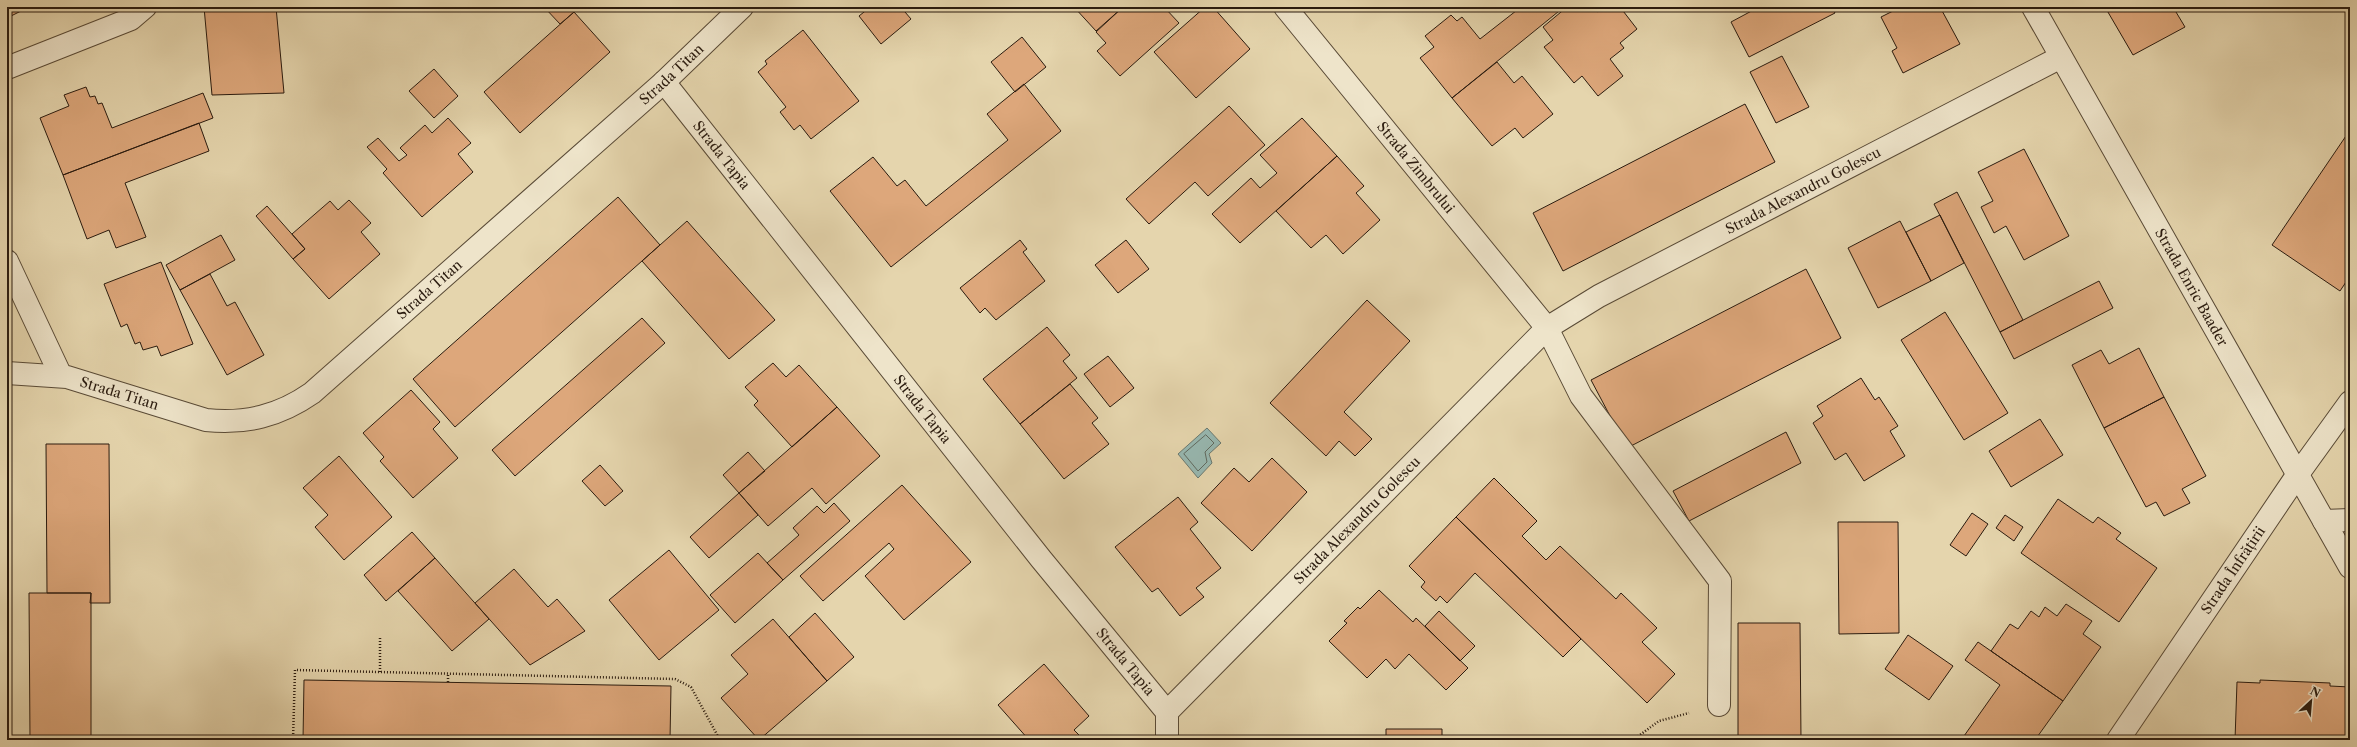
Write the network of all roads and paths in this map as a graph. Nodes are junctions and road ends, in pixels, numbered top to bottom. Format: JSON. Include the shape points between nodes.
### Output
{"nodes":[{"id":1,"x":145,"y":7,"type":"edge"},
{"id":2,"x":742,"y":7,"type":"edge"},
{"id":3,"x":1285,"y":7,"type":"edge"},
{"id":4,"x":2033,"y":7,"type":"edge"},
{"id":5,"x":2061,"y":56,"type":"junction"},
{"id":6,"x":7,"y":68,"type":"edge"},
{"id":7,"x":664,"y":82,"type":"junction"},
{"id":8,"x":7,"y":261,"type":"edge"},
{"id":9,"x":1547,"y":328,"type":"junction"},
{"id":10,"x":7,"y":373,"type":"edge"},
{"id":11,"x":61,"y":376,"type":"junction"},
{"id":12,"x":2350,"y":402,"type":"edge"},
{"id":13,"x":2298,"y":474,"type":"junction"},
{"id":14,"x":2350,"y":520,"type":"edge"},
{"id":15,"x":2324,"y":521,"type":"junction"},
{"id":16,"x":2350,"y":567,"type":"edge"},
{"id":17,"x":380,"y":638,"type":"dead end"},
{"id":18,"x":380,"y":672,"type":"junction"},
{"id":19,"x":448,"y":673,"type":"junction"},
{"id":20,"x":448,"y":682,"type":"dead end"},
{"id":21,"x":1719,"y":705,"type":"joint"},
{"id":22,"x":1166,"y":712,"type":"junction"},
{"id":23,"x":294,"y":740,"type":"edge"},
{"id":24,"x":720,"y":740,"type":"edge"},
{"id":25,"x":1167,"y":740,"type":"edge"},
{"id":26,"x":1633,"y":740,"type":"edge"},
{"id":27,"x":2118,"y":740,"type":"edge"}],
"edges":[{"from":1,"to":6,"type":"street","via":[[131,19]]},
{"from":2,"to":7,"type":"street","name":"Strada Titan"},
{"from":3,"to":9,"type":"street","name":"Strada Zimbrului"},
{"from":4,"to":5,"type":"street","name":"Strada Enric Baader"},
{"from":5,"to":9,"type":"street","name":"Strada Alexandru Golescu","via":[[1599,296]]},
{"from":5,"to":13,"type":"street","name":"Strada Enric Baader"},
{"from":7,"to":11,"type":"street","name":"Strada Titan","via":[[312,393],[284,410],[250,420],[206,420]]},
{"from":7,"to":22,"type":"street","name":"Strada Tapia"},
{"from":8,"to":11,"type":"street"},
{"from":9,"to":21,"type":"street","via":[[1581,396],[1720,581]]},
{"from":9,"to":22,"type":"street","name":"Strada Alexandru Golescu"},
{"from":10,"to":11,"type":"street","name":"Strada Titan"},
{"from":12,"to":13,"type":"street","name":"Strada Înfrățirii"},
{"from":13,"to":15,"type":"street","name":"Strada Enric Baader"},
{"from":13,"to":27,"type":"street","name":"Strada Înfrățirii"},
{"from":14,"to":15,"type":"street"},
{"from":15,"to":16,"type":"street","name":"Strada Enric Baader"},
{"from":17,"to":18,"type":"path"},
{"from":18,"to":19,"type":"path"},
{"from":18,"to":23,"type":"path","via":[[295,670]]},
{"from":19,"to":20,"type":"path"},
{"from":19,"to":24,"type":"path","via":[[675,679],[691,687]]},
{"from":21,"to":26,"type":"path","via":[[1659,721]]},
{"from":22,"to":25,"type":"street"}]}
